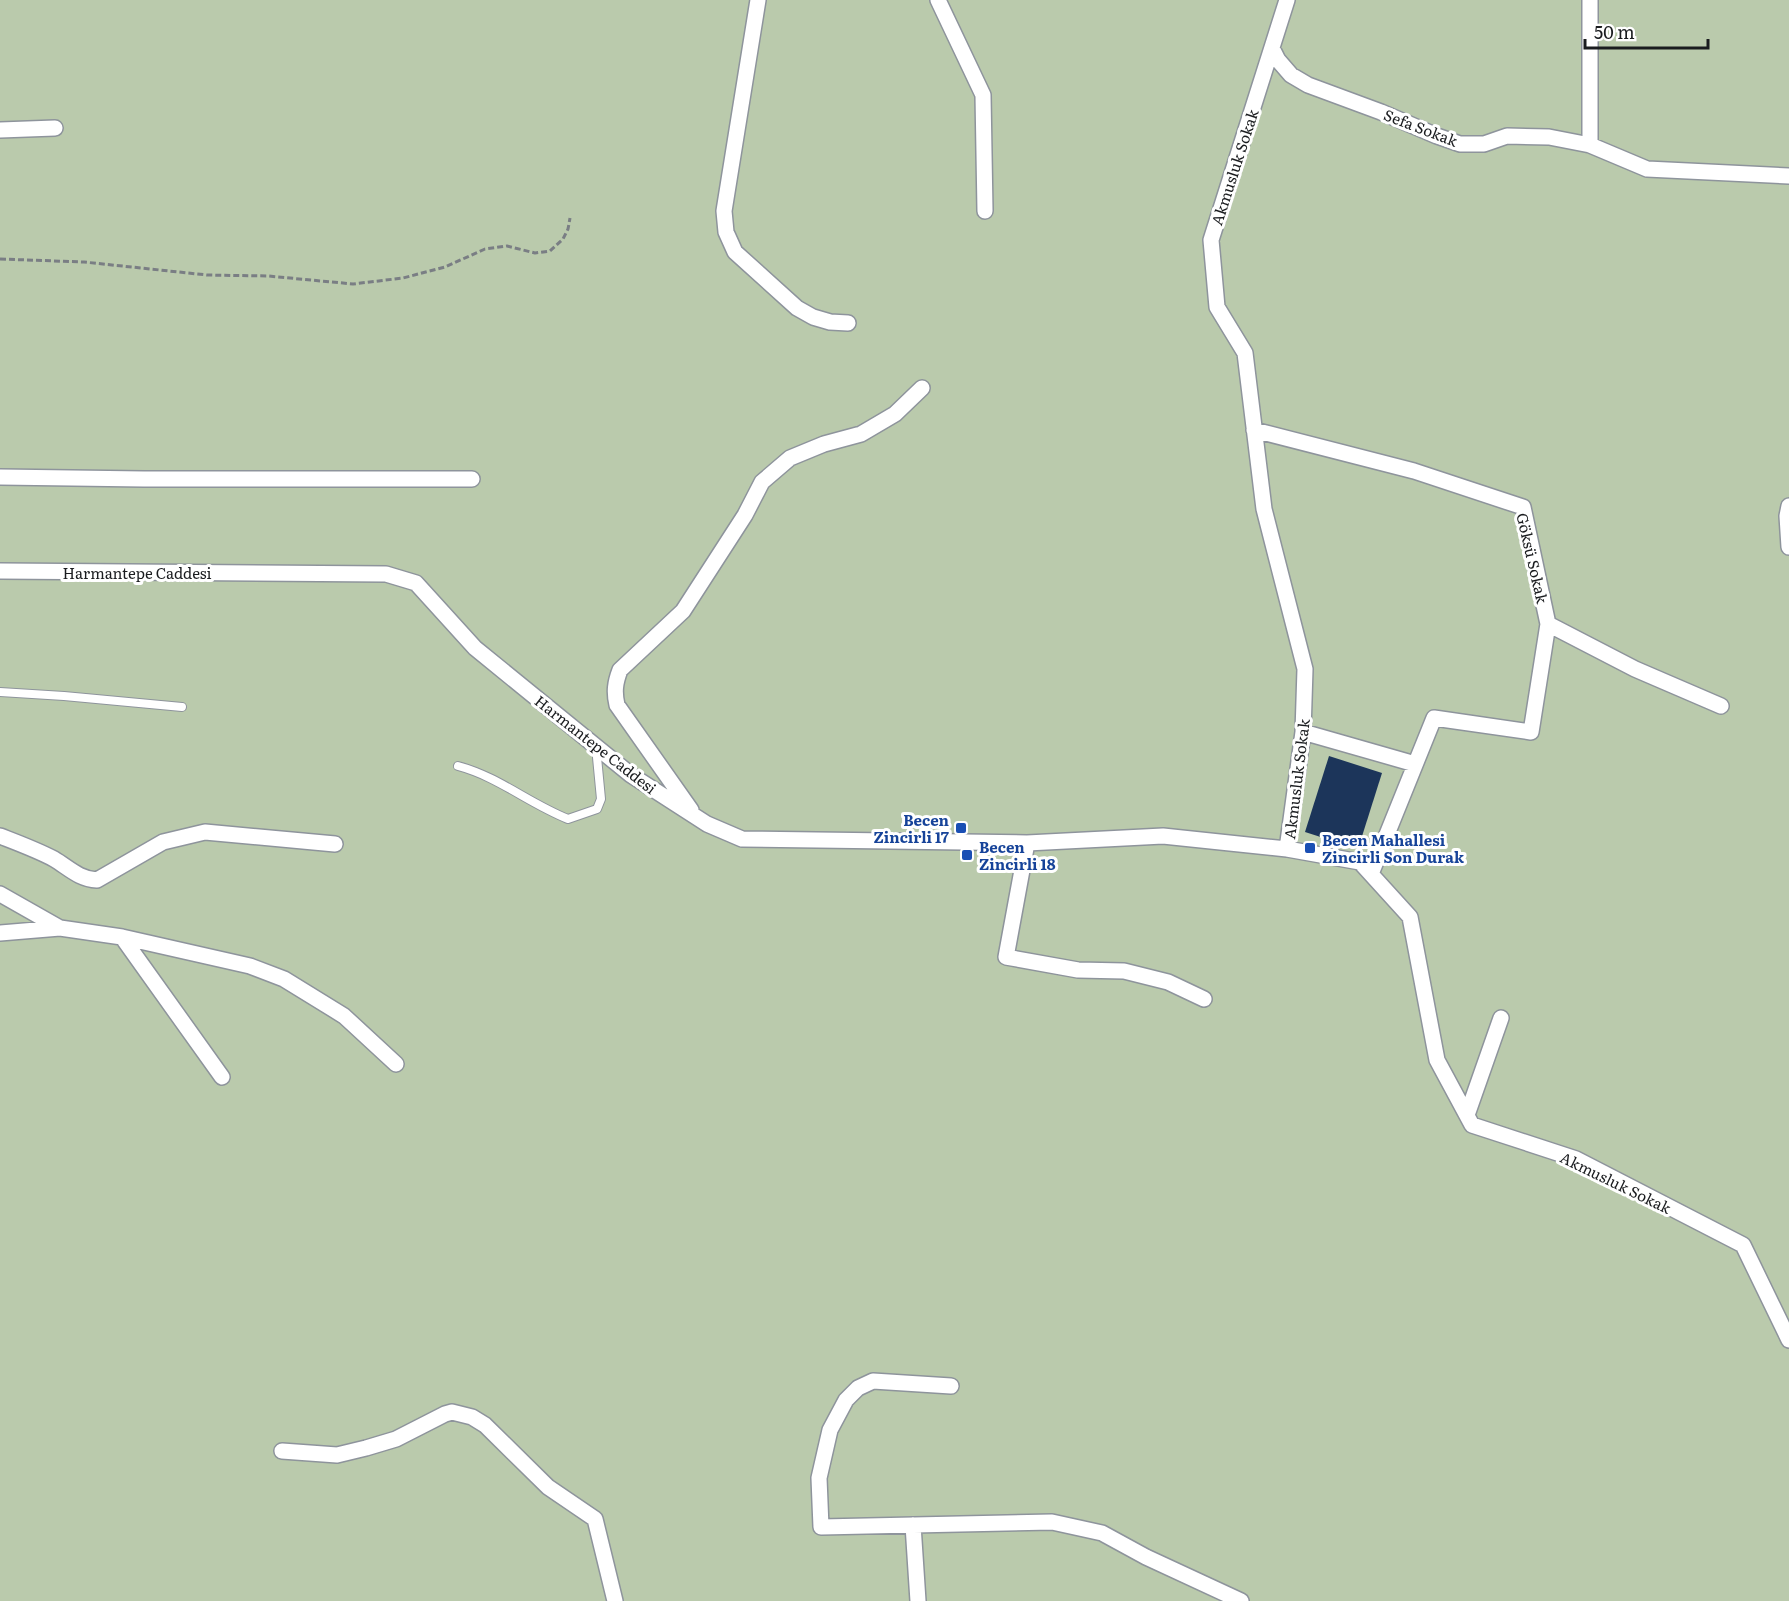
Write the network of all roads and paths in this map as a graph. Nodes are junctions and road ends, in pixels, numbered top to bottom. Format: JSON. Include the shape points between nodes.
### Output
{"nodes":[{"id":1,"x":758,"y":0,"type":"edge"},
{"id":2,"x":938,"y":0,"type":"edge"},
{"id":3,"x":1287,"y":0,"type":"edge"},
{"id":4,"x":1590,"y":0,"type":"edge"},
{"id":5,"x":1272,"y":48,"type":"junction"},
{"id":6,"x":55,"y":128,"type":"dead end"},
{"id":7,"x":0,"y":130,"type":"edge"},
{"id":8,"x":1590,"y":145,"type":"junction"},
{"id":9,"x":1789,"y":176,"type":"edge"},
{"id":10,"x":985,"y":211,"type":"dead end"},
{"id":11,"x":570,"y":218,"type":"dead end"},
{"id":12,"x":0,"y":259,"type":"edge"},
{"id":13,"x":848,"y":322,"type":"dead end"},
{"id":14,"x":922,"y":388,"type":"dead end"},
{"id":15,"x":1254,"y":430,"type":"junction"},
{"id":16,"x":0,"y":477,"type":"edge"},
{"id":17,"x":472,"y":479,"type":"dead end"},
{"id":18,"x":1789,"y":506,"type":"edge"},
{"id":19,"x":1789,"y":547,"type":"edge"},
{"id":20,"x":0,"y":571,"type":"edge"},
{"id":21,"x":1548,"y":624,"type":"junction"},
{"id":22,"x":0,"y":692,"type":"edge"},
{"id":23,"x":1721,"y":706,"type":"dead end"},
{"id":24,"x":182,"y":707,"type":"dead end"},
{"id":25,"x":1303,"y":732,"type":"junction"},
{"id":26,"x":596,"y":747,"type":"junction"},
{"id":27,"x":1415,"y":764,"type":"junction"},
{"id":28,"x":458,"y":766,"type":"dead end"},
{"id":29,"x":696,"y":817,"type":"junction"},
{"id":30,"x":0,"y":836,"type":"edge"},
{"id":31,"x":1027,"y":843,"type":"junction"},
{"id":32,"x":335,"y":844,"type":"dead end"},
{"id":33,"x":1287,"y":849,"type":"junction"},
{"id":34,"x":1371,"y":874,"type":"junction"},
{"id":35,"x":0,"y":894,"type":"edge"},
{"id":36,"x":60,"y":928,"type":"junction"},
{"id":37,"x":0,"y":933,"type":"edge"},
{"id":38,"x":122,"y":937,"type":"junction"},
{"id":39,"x":1204,"y":999,"type":"dead end"},
{"id":40,"x":1501,"y":1018,"type":"dead end"},
{"id":41,"x":396,"y":1064,"type":"dead end"},
{"id":42,"x":222,"y":1077,"type":"dead end"},
{"id":43,"x":1467,"y":1114,"type":"junction"},
{"id":44,"x":1789,"y":1340,"type":"edge"},
{"id":45,"x":951,"y":1386,"type":"dead end"},
{"id":46,"x":282,"y":1452,"type":"dead end"},
{"id":47,"x":914,"y":1525,"type":"junction"},
{"id":48,"x":615,"y":1601,"type":"edge"},
{"id":49,"x":918,"y":1601,"type":"edge"},
{"id":50,"x":1241,"y":1601,"type":"edge"}],
"edges":[{"from":1,"to":13,"type":"street","via":[[724,211],[726,232],[735,252],[797,308],[830,322]]},
{"from":2,"to":10,"type":"street","via":[[983,95]]},
{"from":3,"to":5,"type":"street","name":"Akmusluk Sokak"},
{"from":4,"to":8,"type":"street"},
{"from":5,"to":8,"type":"street","name":"Sefa Sokak","via":[[1291,75],[1308,85],[1460,144],[1484,144],[1507,136],[1549,137]]},
{"from":5,"to":15,"type":"street","name":"Akmusluk Sokak","via":[[1211,240],[1217,307],[1245,353]]},
{"from":6,"to":7,"type":"street"},
{"from":8,"to":9,"type":"street","name":"Sefa Sokak","via":[[1647,168]]},
{"from":11,"to":12,"type":"path","via":[[563,239],[550,251],[536,253],[507,246],[485,249],[445,267],[403,278],[353,284]]},
{"from":14,"to":29,"type":"street","via":[[895,414],[861,434],[790,458],[762,482],[683,611],[620,670],[615,681],[617,705]]},
{"from":15,"to":21,"type":"street","name":"Göksü Sokak","via":[[1414,471],[1523,507]]},
{"from":15,"to":25,"type":"street","name":"Akmusluk Sokak","via":[[1264,509],[1305,669]]},
{"from":16,"to":17,"type":"street"},
{"from":18,"to":19,"type":"street"},
{"from":20,"to":26,"type":"street","name":"Harmantepe Caddesi","via":[[386,574],[416,584],[475,648]]},
{"from":21,"to":23,"type":"street","name":"Göksü Sokak","via":[[1635,669]]},
{"from":21,"to":27,"type":"street","via":[[1531,732],[1434,718]]},
{"from":22,"to":24,"type":"lane"},
{"from":25,"to":27,"type":"street"},
{"from":25,"to":33,"type":"street","name":"Akmusluk Sokak"},
{"from":26,"to":28,"type":"lane","via":[[601,799],[597,809],[568,819],[488,776]]},
{"from":26,"to":29,"type":"street","name":"Harmantepe Caddesi"},
{"from":27,"to":34,"type":"street"},
{"from":29,"to":31,"type":"street","name":"Harmantepe Caddesi","via":[[742,839]]},
{"from":30,"to":32,"type":"street","via":[[54,859],[88,880],[97,880],[163,842],[205,832]]},
{"from":31,"to":33,"type":"street","name":"Harmantepe Caddesi","via":[[1163,836]]},
{"from":31,"to":39,"type":"street","via":[[1006,957],[1078,970],[1124,971],[1168,981]]},
{"from":33,"to":34,"type":"street","name":"Akmusluk Sokak","via":[[1360,862]]},
{"from":34,"to":43,"type":"street","name":"Akmusluk Sokak","via":[[1410,917],[1437,1060]]},
{"from":35,"to":36,"type":"street"},
{"from":36,"to":37,"type":"street"},
{"from":36,"to":38,"type":"street"},
{"from":38,"to":41,"type":"street","via":[[250,966],[284,979],[344,1016]]},
{"from":38,"to":42,"type":"street"},
{"from":40,"to":43,"type":"street"},
{"from":43,"to":44,"type":"street","name":"Akmusluk Sokak","via":[[1472,1125],[1576,1159],[1743,1245]]},
{"from":45,"to":47,"type":"street","via":[[873,1381],[846,1400],[830,1430],[819,1478],[821,1527]]},
{"from":46,"to":48,"type":"street","via":[[337,1455],[396,1439],[452,1412],[472,1417],[548,1486],[595,1519]]},
{"from":47,"to":49,"type":"street"},
{"from":47,"to":50,"type":"street","via":[[1052,1522],[1102,1533]]}]}
